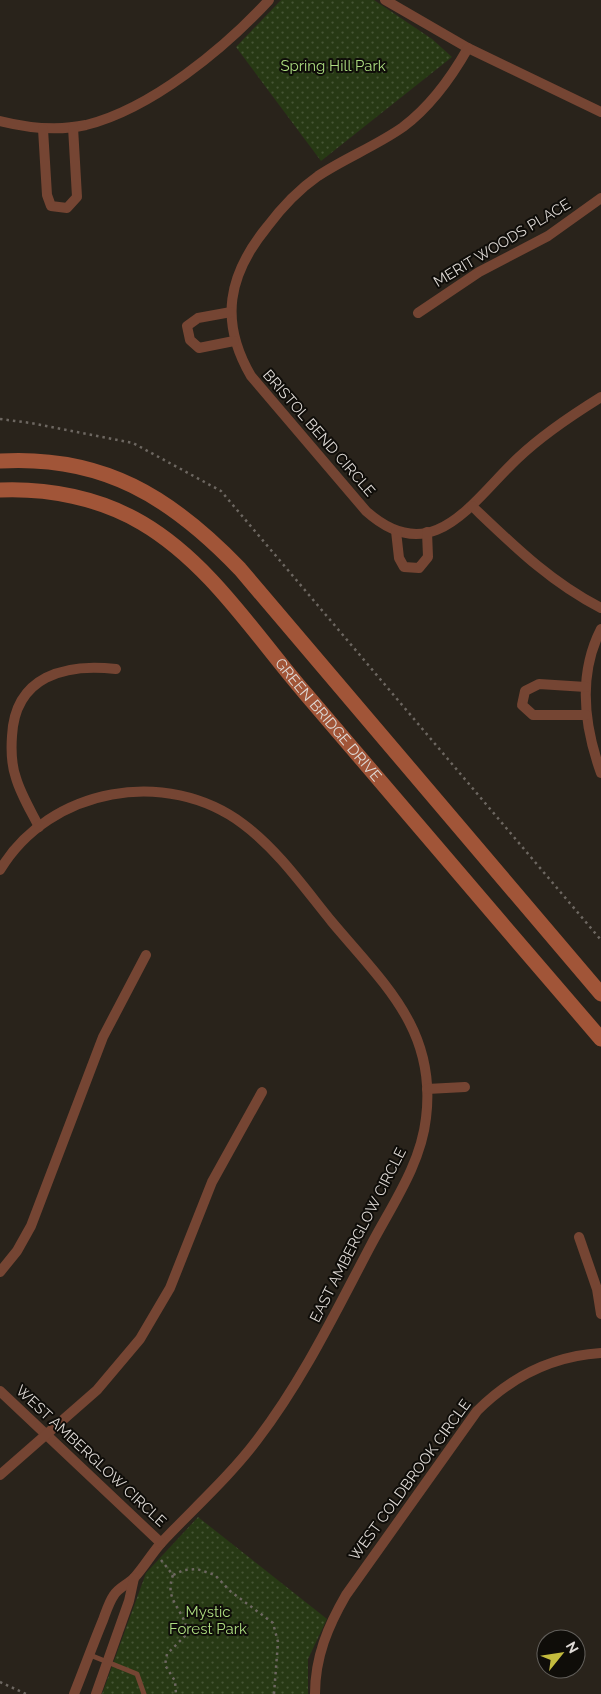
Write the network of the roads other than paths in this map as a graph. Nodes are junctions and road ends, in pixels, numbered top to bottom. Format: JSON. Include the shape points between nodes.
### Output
{"nodes":[{"id":1,"x":269,"y":0,"type":"edge"},
{"id":2,"x":392,"y":2,"type":"edge"},
{"id":3,"x":468,"y":48,"type":"junction"},
{"id":4,"x":601,"y":112,"type":"edge"},
{"id":5,"x":0,"y":121,"type":"edge"},
{"id":6,"x":73,"y":127,"type":"junction"},
{"id":7,"x":43,"y":129,"type":"junction"},
{"id":8,"x":601,"y":198,"type":"edge"},
{"id":9,"x":231,"y":312,"type":"junction"},
{"id":10,"x":418,"y":313,"type":"dead end"},
{"id":11,"x":234,"y":341,"type":"junction"},
{"id":12,"x":601,"y":397,"type":"edge"},
{"id":13,"x":2,"y":460,"type":"edge"},
{"id":14,"x":2,"y":491,"type":"edge"},
{"id":15,"x":472,"y":506,"type":"junction"},
{"id":16,"x":396,"y":531,"type":"junction"},
{"id":17,"x":427,"y":532,"type":"junction"},
{"id":18,"x":601,"y":608,"type":"edge"},
{"id":19,"x":601,"y":629,"type":"edge"},
{"id":20,"x":116,"y":669,"type":"dead end"},
{"id":21,"x":586,"y":687,"type":"junction"},
{"id":22,"x":586,"y":715,"type":"junction"},
{"id":23,"x":601,"y":773,"type":"edge"},
{"id":24,"x":39,"y":827,"type":"junction"},
{"id":25,"x":0,"y":870,"type":"edge"},
{"id":26,"x":146,"y":955,"type":"dead end"},
{"id":27,"x":601,"y":994,"type":"edge"},
{"id":28,"x":601,"y":1039,"type":"edge"},
{"id":29,"x":465,"y":1087,"type":"dead end"},
{"id":30,"x":427,"y":1089,"type":"junction"},
{"id":31,"x":262,"y":1092,"type":"dead end"},
{"id":32,"x":579,"y":1238,"type":"dead end"},
{"id":33,"x":0,"y":1272,"type":"edge"},
{"id":34,"x":601,"y":1314,"type":"edge"},
{"id":35,"x":601,"y":1353,"type":"edge"},
{"id":36,"x":0,"y":1391,"type":"edge"},
{"id":37,"x":45,"y":1435,"type":"junction"},
{"id":38,"x":0,"y":1475,"type":"edge"},
{"id":39,"x":161,"y":1543,"type":"junction"},
{"id":40,"x":134,"y":1578,"type":"junction"},
{"id":41,"x":89,"y":1655,"type":"junction"},
{"id":42,"x":107,"y":1662,"type":"junction"},
{"id":43,"x":74,"y":1694,"type":"edge"},
{"id":44,"x":96,"y":1694,"type":"edge"},
{"id":45,"x":144,"y":1694,"type":"edge"},
{"id":46,"x":315,"y":1694,"type":"edge"}],
"edges":[{"from":1,"to":6,"type":"street","via":[[232,38],[176,80],[116,115]]},
{"from":2,"to":3,"type":"street"},
{"from":3,"to":4,"type":"street"},
{"from":3,"to":9,"type":"street","name":"BRISTOL BEND CIRCLE","via":[[439,92],[405,126],[316,177],[283,206],[246,256],[233,290]]},
{"from":5,"to":7,"type":"street"},
{"from":6,"to":7,"type":"street"},
{"from":6,"to":7,"type":"street","via":[[76,197],[68,208],[51,206],[47,196]]},
{"from":8,"to":10,"type":"street","name":"MERIT WOODS PLACE","via":[[548,236],[479,272]]},
{"from":9,"to":11,"type":"street","name":"BRISTOL BEND CIRCLE"},
{"from":9,"to":11,"type":"street","via":[[198,318],[187,326],[190,340],[199,348]]},
{"from":11,"to":16,"type":"street","name":"BRISTOL BEND CIRCLE","via":[[244,365],[257,384],[366,511],[383,526]]},
{"from":12,"to":15,"type":"street","name":"BRISTOL BEND CIRCLE","via":[[541,438]]},
{"from":13,"to":27,"type":"main road","name":"GREEN BRIDGE DRIVE","via":[[56,462],[109,476],[156,497],[198,527],[246,575]]},
{"from":14,"to":28,"type":"main road","name":"GREEN BRIDGE DRIVE","via":[[52,492],[100,504],[142,522],[178,549],[229,602]]},
{"from":15,"to":17,"type":"street","name":"BRISTOL BEND CIRCLE","via":[[450,524]]},
{"from":15,"to":18,"type":"street","via":[[540,570]]},
{"from":16,"to":17,"type":"street","name":"BRISTOL BEND CIRCLE"},
{"from":16,"to":17,"type":"street","via":[[399,558],[404,567],[419,568],[428,557]]},
{"from":19,"to":21,"type":"street","via":[[591,654]]},
{"from":20,"to":24,"type":"street","via":[[73,668],[55,673],[38,682],[17,707],[12,726],[11,753],[15,776]]},
{"from":21,"to":22,"type":"street"},
{"from":21,"to":22,"type":"street","via":[[539,684],[525,691],[522,705],[533,715]]},
{"from":22,"to":23,"type":"street"},
{"from":24,"to":25,"type":"street","via":[[16,848]]},
{"from":24,"to":30,"type":"street","name":"EAST AMBERGLOW CIRCLE","via":[[79,803],[130,791],[165,791],[183,795],[231,816],[271,850],[395,997],[418,1039]]},
{"from":26,"to":33,"type":"street","via":[[103,1036],[31,1226]]},
{"from":29,"to":30,"type":"street"},
{"from":30,"to":39,"type":"street","name":"EAST AMBERGLOW CIRCLE","via":[[426,1116],[414,1163],[306,1367],[234,1469]]},
{"from":31,"to":37,"type":"street","via":[[212,1182],[170,1288],[145,1331],[97,1390]]},
{"from":32,"to":34,"type":"street","via":[[597,1289]]},
{"from":35,"to":46,"type":"street","name":"WEST COLDBROOK CIRCLE","via":[[570,1357],[534,1369],[502,1388],[476,1411],[346,1595],[331,1622],[317,1666]]},
{"from":36,"to":37,"type":"street","name":"WEST AMBERGLOW CIRCLE"},
{"from":37,"to":38,"type":"street"},
{"from":37,"to":39,"type":"street","name":"WEST AMBERGLOW CIRCLE"},
{"from":39,"to":40,"type":"street","name":"EAST AMBERGLOW CIRCLE"},
{"from":40,"to":41,"type":"street","name":"EAST AMBERGLOW CIRCLE","via":[[114,1594]]},
{"from":40,"to":42,"type":"street","name":"EAST AMBERGLOW CIRCLE"},
{"from":41,"to":42,"type":"lane"},
{"from":41,"to":43,"type":"street","name":"EAST AMBERGLOW CIRCLE"},
{"from":42,"to":44,"type":"street","name":"EAST AMBERGLOW CIRCLE"},
{"from":42,"to":45,"type":"lane","via":[[137,1674]]}]}
